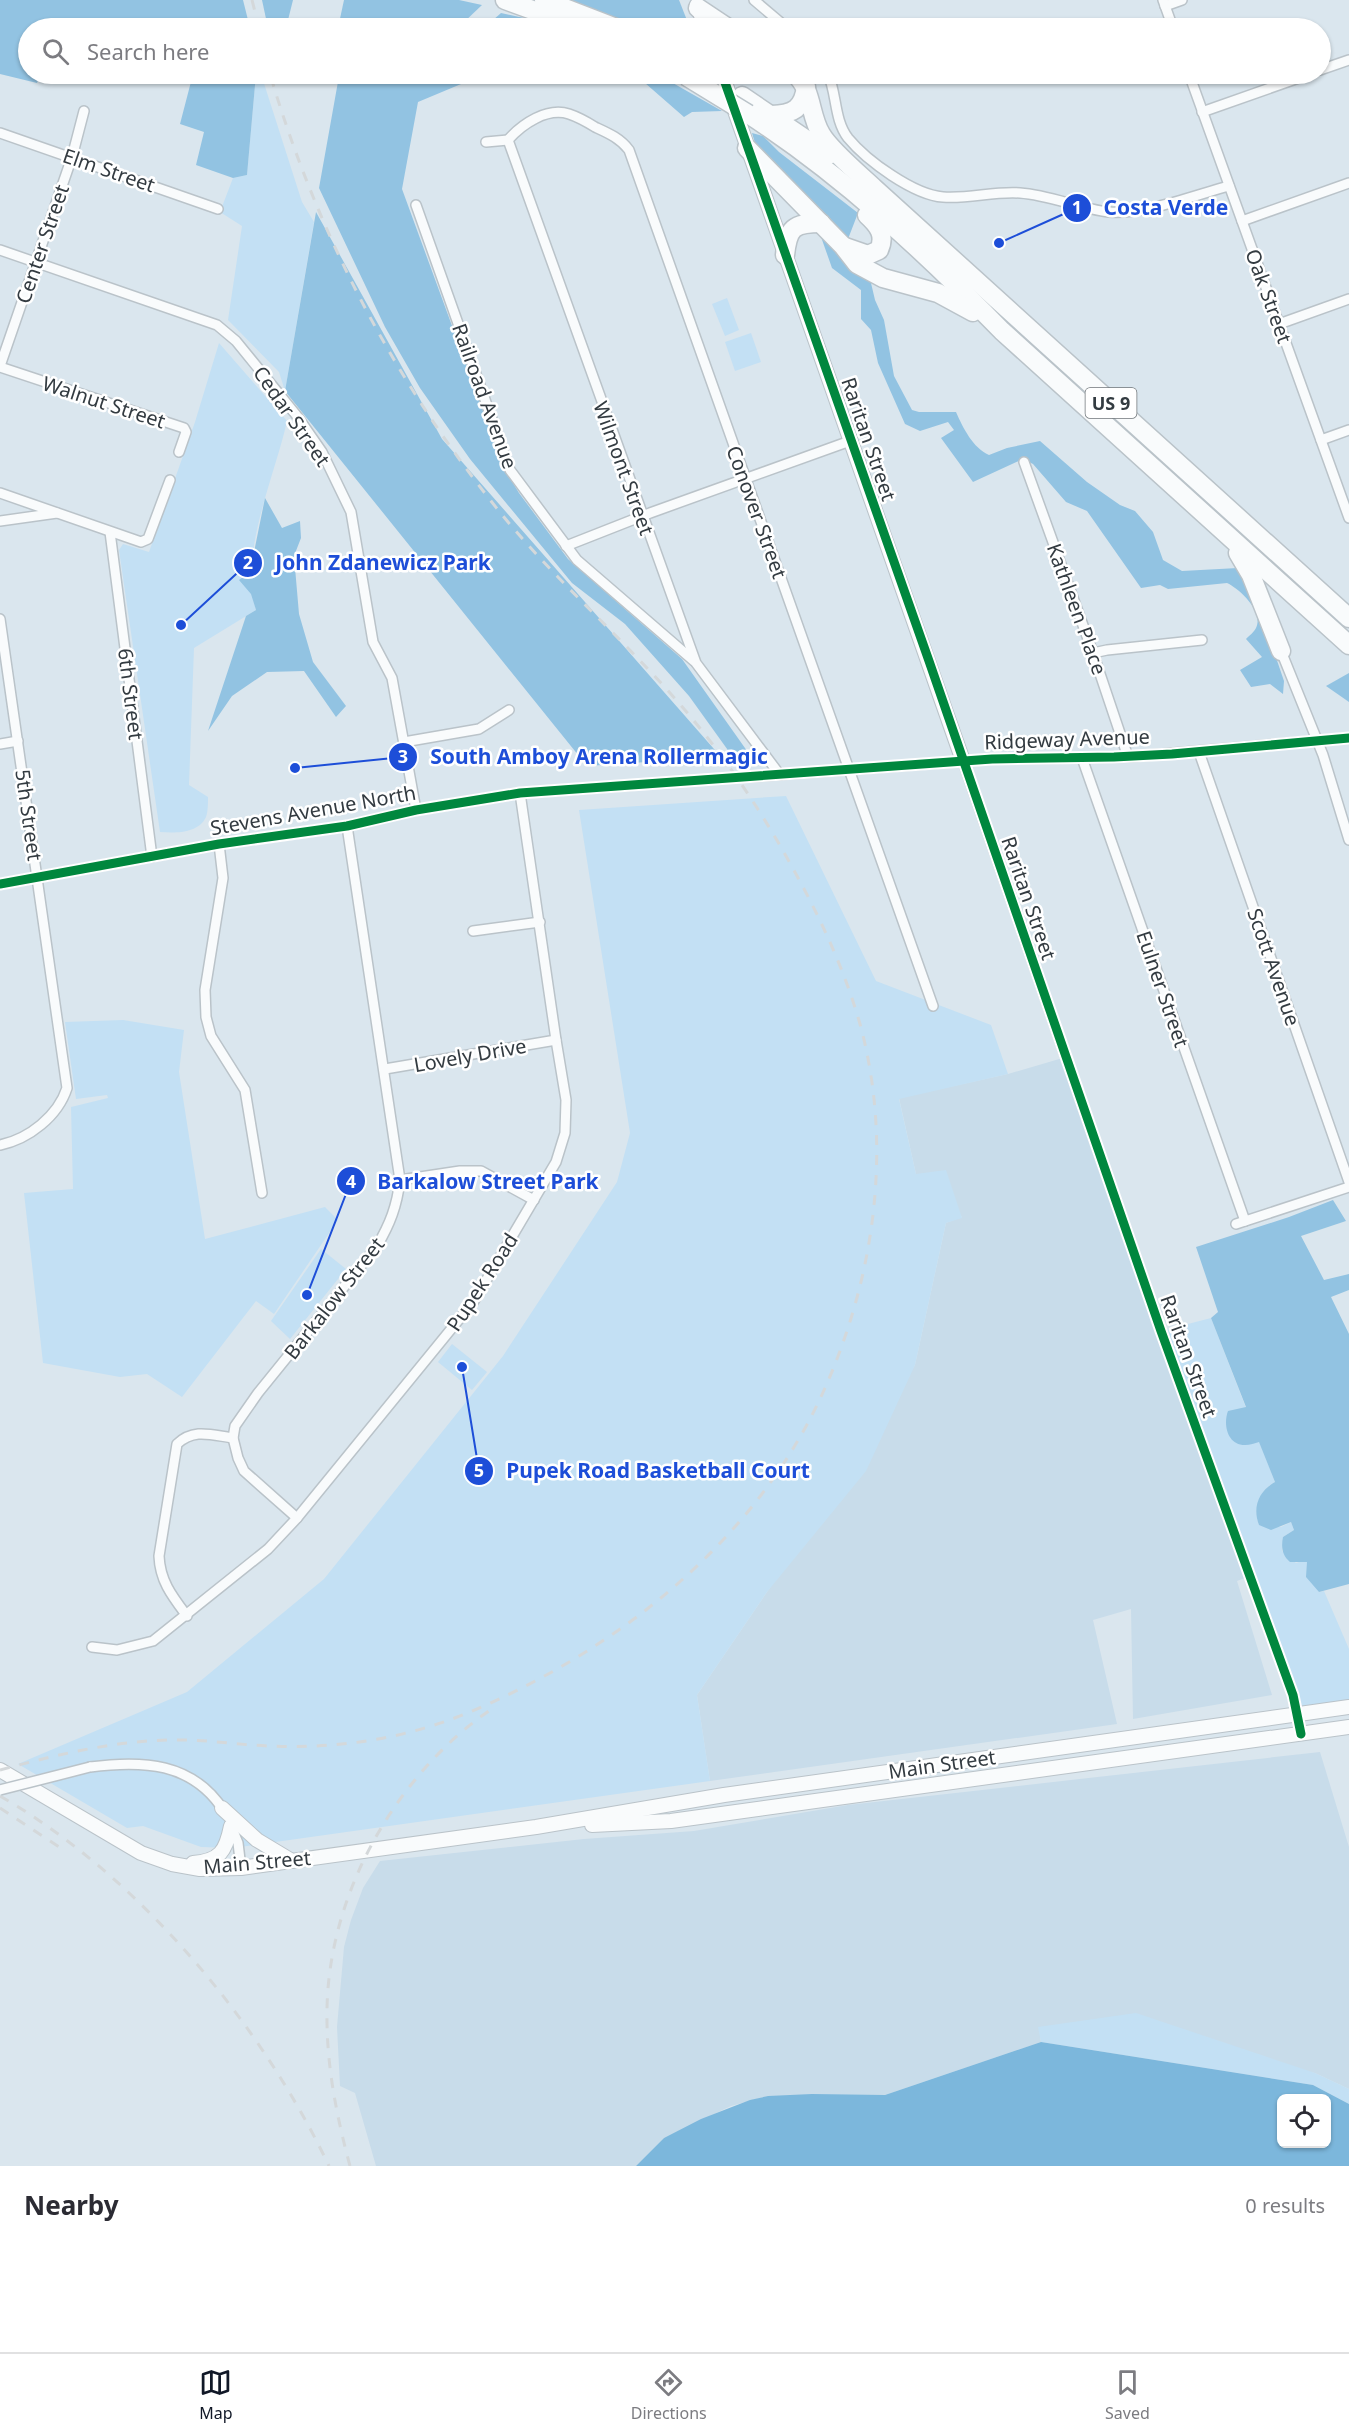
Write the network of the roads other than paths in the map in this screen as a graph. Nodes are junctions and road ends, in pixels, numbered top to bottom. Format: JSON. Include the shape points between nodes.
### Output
{"nodes":[{"id":1,"x":505,"y":0,"type":"edge"},
{"id":2,"x":754,"y":0,"type":"edge"},
{"id":3,"x":1182,"y":0,"type":"edge"},
{"id":4,"x":1164,"y":3,"type":"edge"},
{"id":5,"x":697,"y":4,"type":"edge"},
{"id":6,"x":545,"y":5,"type":"edge"},
{"id":7,"x":566,"y":18,"type":"edge"},
{"id":8,"x":585,"y":18,"type":"edge"},
{"id":9,"x":715,"y":18,"type":"edge"},
{"id":10,"x":775,"y":18,"type":"edge"},
{"id":11,"x":1169,"y":18,"type":"edge"},
{"id":12,"x":1349,"y":60,"type":"edge"},
{"id":13,"x":1331,"y":66,"type":"edge"},
{"id":14,"x":698,"y":84,"type":"edge"},
{"id":15,"x":721,"y":84,"type":"edge"},
{"id":16,"x":725,"y":84,"type":"edge"},
{"id":17,"x":801,"y":84,"type":"edge"},
{"id":18,"x":802,"y":84,"type":"edge"},
{"id":19,"x":830,"y":84,"type":"edge"},
{"id":20,"x":1192,"y":84,"type":"edge"},
{"id":21,"x":1282,"y":84,"type":"edge"},
{"id":22,"x":84,"y":111,"type":"dead end"},
{"id":23,"x":1202,"y":112,"type":"junction"},
{"id":24,"x":772,"y":115,"type":"junction"},
{"id":25,"x":0,"y":133,"type":"edge"},
{"id":26,"x":508,"y":140,"type":"junction"},
{"id":27,"x":486,"y":142,"type":"dead end"},
{"id":28,"x":747,"y":148,"type":"junction"},
{"id":29,"x":72,"y":157,"type":"junction"},
{"id":30,"x":834,"y":176,"type":"junction"},
{"id":31,"x":1349,"y":183,"type":"edge"},
{"id":32,"x":1229,"y":186,"type":"junction"},
{"id":33,"x":874,"y":188,"type":"junction"},
{"id":34,"x":416,"y":205,"type":"dead end"},
{"id":35,"x":218,"y":209,"type":"dead end"},
{"id":36,"x":1242,"y":221,"type":"junction"},
{"id":37,"x":821,"y":223,"type":"junction"},
{"id":38,"x":843,"y":246,"type":"junction"},
{"id":39,"x":0,"y":250,"type":"edge"},
{"id":40,"x":785,"y":255,"type":"junction"},
{"id":41,"x":36,"y":262,"type":"junction"},
{"id":42,"x":1349,"y":299,"type":"edge"},
{"id":43,"x":1279,"y":324,"type":"junction"},
{"id":44,"x":1002,"y":331,"type":"junction"},
{"id":45,"x":0,"y":366,"type":"edge"},
{"id":46,"x":1349,"y":430,"type":"edge"},
{"id":47,"x":1321,"y":440,"type":"junction"},
{"id":48,"x":850,"y":441,"type":"junction"},
{"id":49,"x":179,"y":452,"type":"dead end"},
{"id":50,"x":1023,"y":462,"type":"dead end"},
{"id":51,"x":744,"y":478,"type":"junction"},
{"id":52,"x":170,"y":480,"type":"dead end"},
{"id":53,"x":0,"y":493,"type":"edge"},
{"id":54,"x":60,"y":513,"type":"junction"},
{"id":55,"x":641,"y":516,"type":"junction"},
{"id":56,"x":1349,"y":518,"type":"edge"},
{"id":57,"x":0,"y":521,"type":"edge"},
{"id":58,"x":110,"y":532,"type":"junction"},
{"id":59,"x":1224,"y":532,"type":"junction"},
{"id":60,"x":566,"y":546,"type":"junction"},
{"id":61,"x":1349,"y":618,"type":"edge"},
{"id":62,"x":0,"y":619,"type":"edge"},
{"id":63,"x":1202,"y":640,"type":"dead end"},
{"id":64,"x":1349,"y":645,"type":"edge"},
{"id":65,"x":1281,"y":651,"type":"joint"},
{"id":66,"x":1093,"y":653,"type":"junction"},
{"id":67,"x":696,"y":663,"type":"junction"},
{"id":68,"x":509,"y":710,"type":"dead end"},
{"id":69,"x":1349,"y":738,"type":"edge"},
{"id":70,"x":18,"y":741,"type":"junction"},
{"id":71,"x":1317,"y":741,"type":"junction"},
{"id":72,"x":404,"y":742,"type":"junction"},
{"id":73,"x":0,"y":744,"type":"edge"},
{"id":74,"x":1199,"y":752,"type":"junction"},
{"id":75,"x":1128,"y":757,"type":"junction"},
{"id":76,"x":1082,"y":758,"type":"junction"},
{"id":77,"x":963,"y":761,"type":"junction"},
{"id":78,"x":849,"y":771,"type":"junction"},
{"id":79,"x":780,"y":775,"type":"junction"},
{"id":80,"x":749,"y":777,"type":"tunnel mouth"},
{"id":81,"x":634,"y":785,"type":"tunnel mouth"},
{"id":82,"x":520,"y":793,"type":"junction"},
{"id":83,"x":416,"y":810,"type":"junction"},
{"id":84,"x":347,"y":826,"type":"junction"},
{"id":85,"x":1349,"y":840,"type":"edge"},
{"id":86,"x":219,"y":844,"type":"junction"},
{"id":87,"x":152,"y":857,"type":"junction"},
{"id":88,"x":38,"y":878,"type":"junction"},
{"id":89,"x":0,"y":884,"type":"edge"},
{"id":90,"x":540,"y":922,"type":"junction"},
{"id":91,"x":473,"y":932,"type":"dead end"},
{"id":92,"x":933,"y":1006,"type":"dead end"},
{"id":93,"x":556,"y":1040,"type":"junction"},
{"id":94,"x":385,"y":1069,"type":"junction"},
{"id":95,"x":0,"y":1146,"type":"edge"},
{"id":96,"x":400,"y":1180,"type":"junction"},
{"id":97,"x":1349,"y":1182,"type":"edge"},
{"id":98,"x":1349,"y":1187,"type":"edge"},
{"id":99,"x":262,"y":1193,"type":"dead end"},
{"id":100,"x":534,"y":1200,"type":"junction"},
{"id":101,"x":233,"y":1438,"type":"junction"},
{"id":102,"x":297,"y":1518,"type":"junction"},
{"id":103,"x":187,"y":1616,"type":"junction"},
{"id":104,"x":92,"y":1647,"type":"dead end"},
{"id":105,"x":1349,"y":1707,"type":"edge"},
{"id":106,"x":1298,"y":1715,"type":"junction"},
{"id":107,"x":1349,"y":1727,"type":"edge"},
{"id":108,"x":1301,"y":1734,"type":"junction"},
{"id":109,"x":0,"y":1770,"type":"edge"},
{"id":110,"x":0,"y":1790,"type":"edge"},
{"id":111,"x":222,"y":1808,"type":"junction"},
{"id":112,"x":231,"y":1826,"type":"junction"},
{"id":113,"x":536,"y":1827,"type":"junction"},
{"id":114,"x":292,"y":1861,"type":"junction"},
{"id":115,"x":176,"y":1865,"type":"junction"},
{"id":116,"x":241,"y":1868,"type":"junction"}],
"edges":[{"from":1,"to":6,"type":"highway"},
{"from":2,"to":10,"type":"street"},
{"from":3,"to":4,"type":"street"},
{"from":4,"to":11,"type":"street"},
{"from":5,"to":9,"type":"highway"},
{"from":6,"to":7,"type":"highway"},
{"from":6,"to":8,"type":"highway"},
{"from":12,"to":13,"type":"street"},
{"from":14,"to":30,"type":"highway","number":"US 9","bridge":true},
{"from":15,"to":24,"type":"highway","number":"US 9"},
{"from":16,"to":28,"type":"main road","name":"Raritan Street"},
{"from":17,"to":24,"type":"highway","via":[[803,102],[797,110]]},
{"from":18,"to":33,"type":"highway","via":[[821,135]]},
{"from":19,"to":32,"type":"street","via":[[839,120],[851,141],[896,177],[937,197],[1023,193],[1112,212],[1152,207]]},
{"from":20,"to":23,"type":"street","name":"Oak Street"},
{"from":21,"to":23,"type":"street"},
{"from":22,"to":29,"type":"street","name":"Center Street"},
{"from":23,"to":32,"type":"street","name":"Oak Street"},
{"from":24,"to":33,"type":"highway","number":"US 9"},
{"from":25,"to":29,"type":"street","name":"Elm Street"},
{"from":26,"to":27,"type":"street"},
{"from":26,"to":51,"type":"street","name":"Conover Street","via":[[518,129],[557,111],[622,140],[629,150]]},
{"from":26,"to":55,"type":"street","name":"Wilmont Street"},
{"from":28,"to":37,"type":"highway"},
{"from":28,"to":40,"type":"main road","name":"Raritan Street"},
{"from":29,"to":35,"type":"street","name":"Elm Street"},
{"from":29,"to":41,"type":"street","name":"Center Street"},
{"from":30,"to":38,"type":"highway","via":[[876,224],[882,237],[879,250],[872,254]]},
{"from":30,"to":44,"type":"highway","number":"US 9"},
{"from":31,"to":36,"type":"street"},
{"from":32,"to":36,"type":"street","name":"Oak Street"},
{"from":33,"to":61,"type":"highway","number":"US 9"},
{"from":34,"to":60,"type":"street","name":"Railroad Avenue","via":[[510,470]]},
{"from":36,"to":43,"type":"street","name":"Oak Street"},
{"from":37,"to":38,"type":"highway"},
{"from":37,"to":40,"type":"highway","via":[[792,229]]},
{"from":38,"to":44,"type":"highway","via":[[857,264],[869,271],[948,297]]},
{"from":39,"to":41,"type":"street","name":"Cedar Street"},
{"from":40,"to":48,"type":"main road","name":"Raritan Street"},
{"from":41,"to":45,"type":"street","name":"Center Street"},
{"from":41,"to":72,"type":"street","name":"Cedar Street","via":[[217,325],[236,341],[278,391],[322,452],[351,512],[373,642],[392,678]]},
{"from":42,"to":43,"type":"street"},
{"from":43,"to":47,"type":"street","name":"Oak Street"},
{"from":44,"to":59,"type":"highway","number":"US 9"},
{"from":45,"to":49,"type":"street","name":"Walnut Street","via":[[184,428]]},
{"from":46,"to":47,"type":"street"},
{"from":47,"to":56,"type":"street","name":"Oak Street"},
{"from":48,"to":51,"type":"street"},
{"from":48,"to":77,"type":"main road","name":"Raritan Street"},
{"from":50,"to":66,"type":"street","name":"Kathleen Place"},
{"from":51,"to":55,"type":"street"},
{"from":51,"to":78,"type":"street","name":"Conover Street"},
{"from":52,"to":58,"type":"street","via":[[148,539],[141,542]]},
{"from":53,"to":54,"type":"street"},
{"from":54,"to":57,"type":"street"},
{"from":54,"to":58,"type":"street"},
{"from":55,"to":60,"type":"street"},
{"from":55,"to":67,"type":"street","name":"Wilmont Street"},
{"from":58,"to":87,"type":"street","name":"6th Street"},
{"from":59,"to":64,"type":"highway","number":"US 9"},
{"from":59,"to":65,"type":"highway","via":[[1251,575]]},
{"from":60,"to":67,"type":"street","name":"Railroad Avenue","via":[[577,560]]},
{"from":62,"to":70,"type":"street","name":"5th Street"},
{"from":63,"to":66,"type":"street"},
{"from":65,"to":71,"type":"street"},
{"from":66,"to":75,"type":"street","name":"Kathleen Place"},
{"from":67,"to":79,"type":"street","name":"Wilmont Street"},
{"from":68,"to":72,"type":"street","via":[[479,729]]},
{"from":69,"to":71,"type":"street","name":"Ridgeway Avenue"},
{"from":70,"to":73,"type":"street"},
{"from":70,"to":88,"type":"street","name":"5th Street"},
{"from":71,"to":74,"type":"street","name":"Ridgeway Avenue"},
{"from":71,"to":85,"type":"street"},
{"from":72,"to":83,"type":"street","name":"Cedar Street"},
{"from":74,"to":75,"type":"street","name":"Ridgeway Avenue"},
{"from":74,"to":97,"type":"street","name":"Scott Avenue"},
{"from":75,"to":76,"type":"street","name":"Ridgeway Avenue"},
{"from":76,"to":77,"type":"street","name":"Ridgeway Avenue"},
{"from":76,"to":98,"type":"street","name":"Eulner Street","via":[[1240,1223]]},
{"from":77,"to":78,"type":"street","name":"Ridgeway Avenue"},
{"from":77,"to":106,"type":"street","name":"Raritan Street"},
{"from":78,"to":79,"type":"street","name":"Ridgeway Avenue"},
{"from":78,"to":92,"type":"street","name":"Conover Street"},
{"from":79,"to":80,"type":"street","name":"Ridgeway Avenue"},
{"from":81,"to":82,"type":"street","name":"Stevens Avenue North"},
{"from":82,"to":83,"type":"street","name":"Stevens Avenue North"},
{"from":82,"to":90,"type":"street","name":"Pupek Road"},
{"from":83,"to":84,"type":"street","name":"Stevens Avenue North"},
{"from":84,"to":86,"type":"street","name":"Stevens Avenue North"},
{"from":84,"to":94,"type":"street","name":"Barkalow Street"},
{"from":86,"to":87,"type":"street","name":"Stevens Avenue North"},
{"from":86,"to":99,"type":"street","via":[[223,878],[205,990],[206,1017],[211,1036],[245,1090]]},
{"from":87,"to":88,"type":"street","name":"Stevens Avenue North"},
{"from":88,"to":89,"type":"street","name":"Stevens Avenue North"},
{"from":88,"to":95,"type":"street","name":"5th Street","via":[[67,1088],[53,1115]]},
{"from":90,"to":91,"type":"street"},
{"from":90,"to":93,"type":"street","name":"Pupek Road"},
{"from":93,"to":94,"type":"street","name":"Lovely Drive"},
{"from":93,"to":100,"type":"street","name":"Pupek Road","via":[[566,1100],[565,1133],[556,1162]]},
{"from":94,"to":96,"type":"street","name":"Barkalow Street"},
{"from":96,"to":100,"type":"street","via":[[481,1171]]},
{"from":96,"to":101,"type":"street","name":"Barkalow Street","via":[[398,1202],[377,1246],[244,1411]]},
{"from":100,"to":102,"type":"street","name":"Pupek Road","via":[[474,1301]]},
{"from":101,"to":102,"type":"street","via":[[244,1471]]},
{"from":101,"to":103,"type":"street","via":[[195,1433],[177,1444],[159,1556],[160,1572]]},
{"from":102,"to":103,"type":"street","name":"Pupek Road","via":[[268,1549]]},
{"from":103,"to":104,"type":"street","name":"Pupek Road","via":[[153,1641],[138,1646],[117,1650]]},
{"from":105,"to":106,"type":"main road","name":"Main Street"},
{"from":106,"to":108,"type":"street","name":"Raritan Street"},
{"from":106,"to":113,"type":"main road","name":"Main Street","via":[[724,1795]]},
{"from":107,"to":108,"type":"main road","name":"Main Street"},
{"from":108,"to":113,"type":"main road","name":"Main Street","via":[[671,1821]]},
{"from":109,"to":115,"type":"main road","name":"Main Street","via":[[127,1846]]},
{"from":110,"to":111,"type":"street","bridge":true,"via":[[90,1767],[129,1763],[166,1767],[186,1776]]},
{"from":111,"to":112,"type":"street"},
{"from":111,"to":114,"type":"main road","via":[[256,1840]]},
{"from":112,"to":115,"type":"main road","via":[[225,1850],[217,1857]]},
{"from":112,"to":116,"type":"street"},
{"from":113,"to":114,"type":"main road","name":"Main Street"},
{"from":114,"to":116,"type":"main road","name":"Main Street"},
{"from":115,"to":116,"type":"main road","name":"Main Street"}]}
